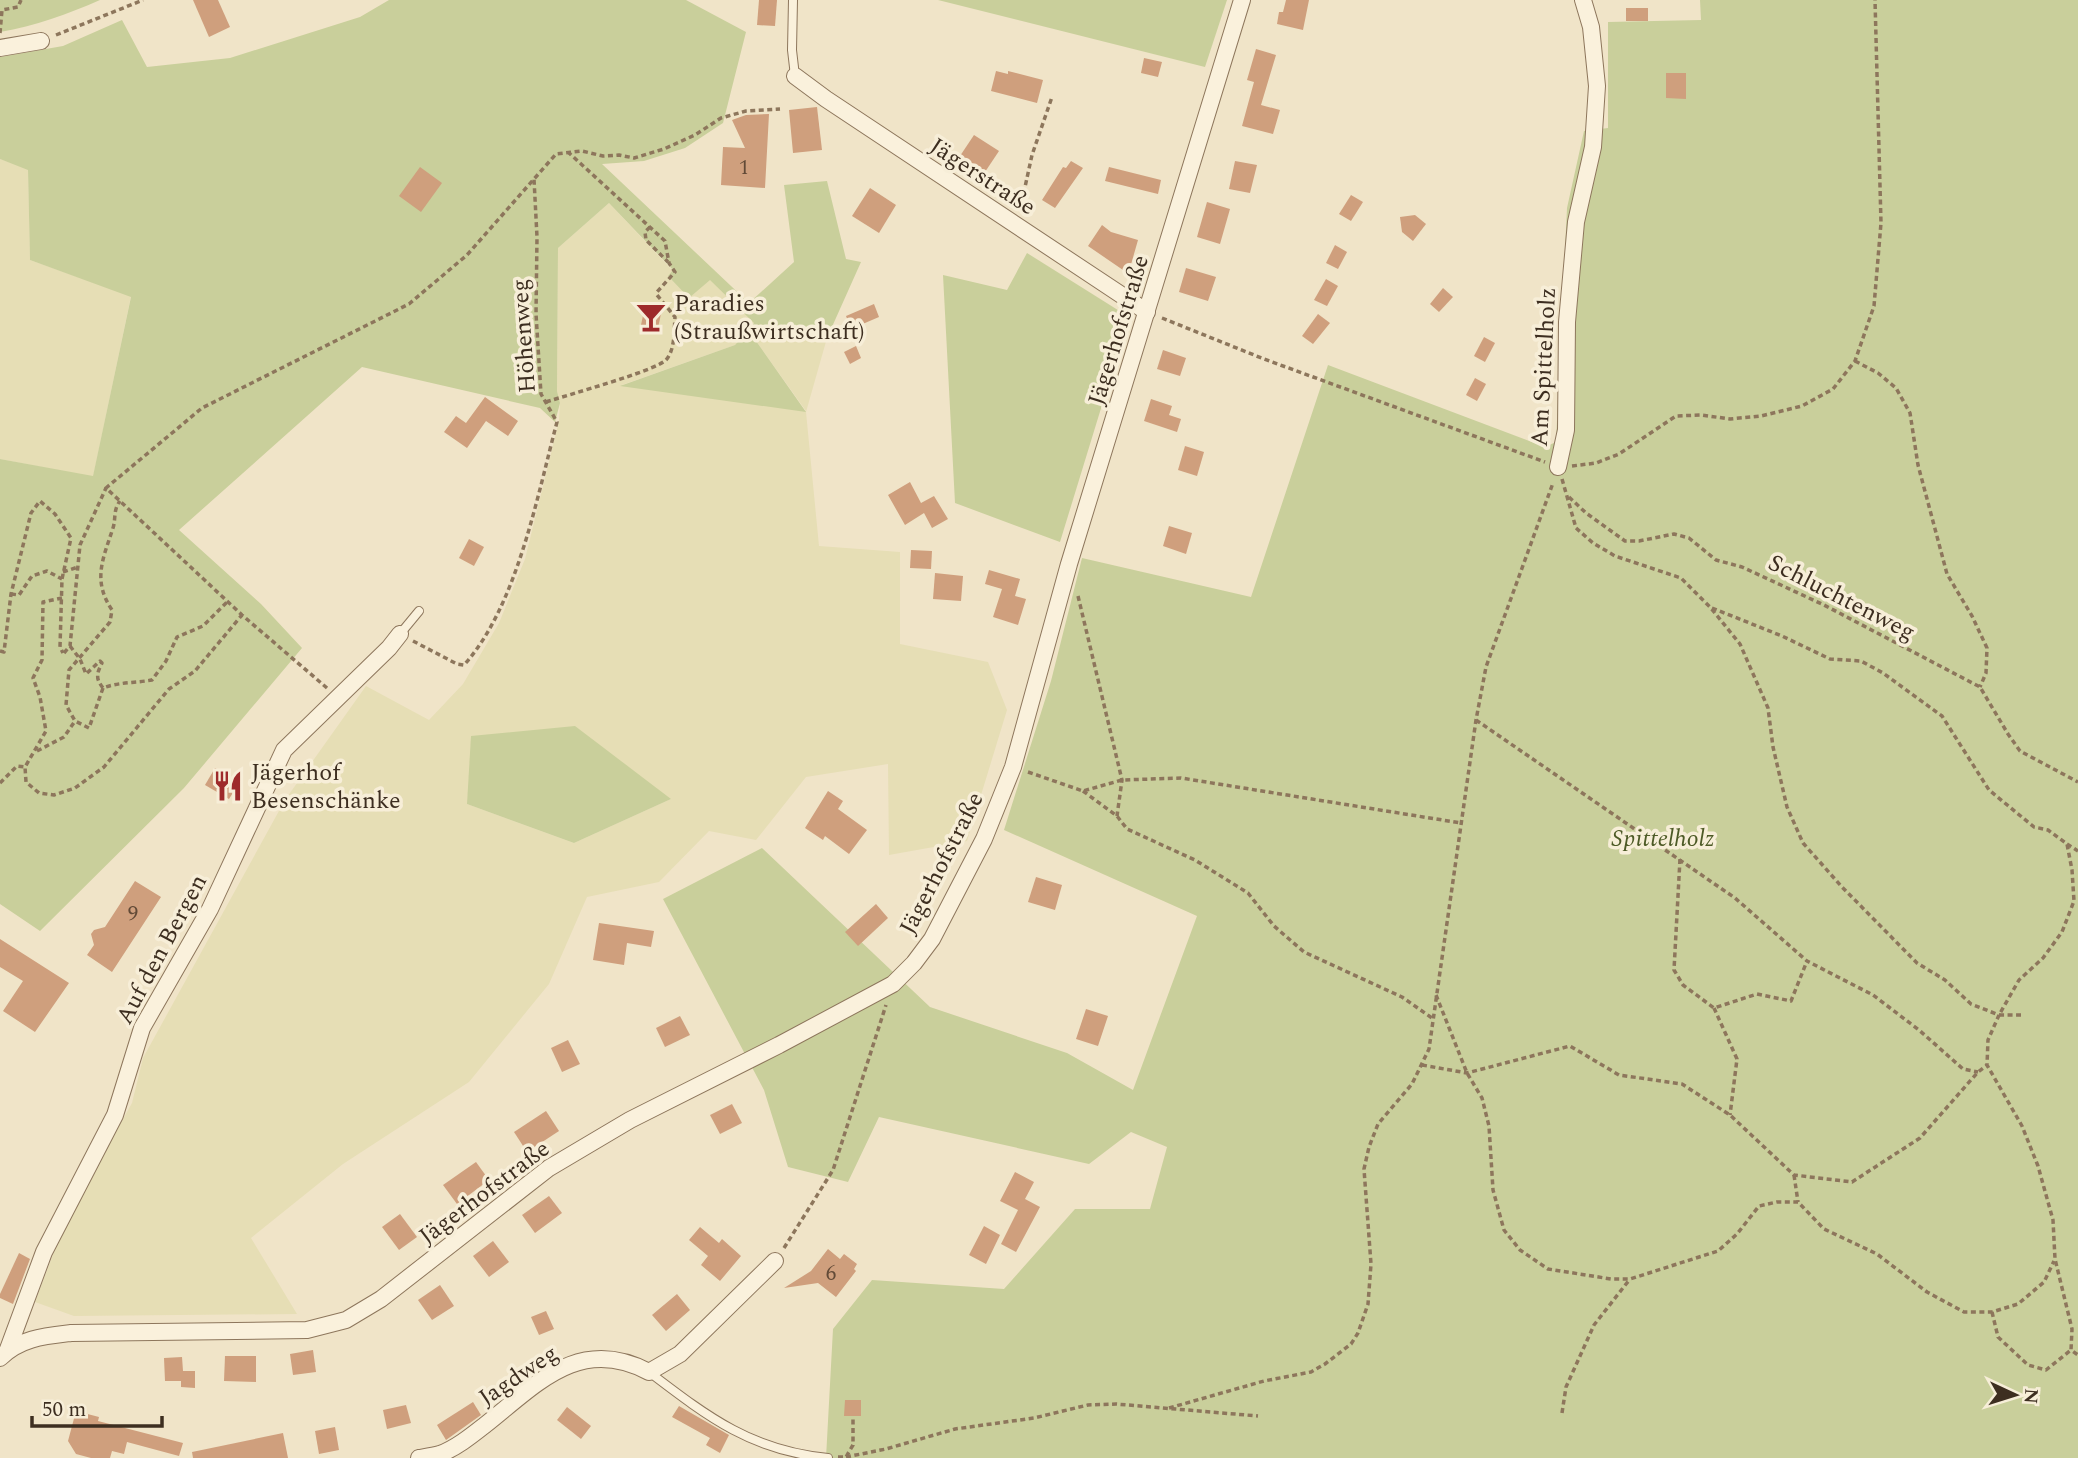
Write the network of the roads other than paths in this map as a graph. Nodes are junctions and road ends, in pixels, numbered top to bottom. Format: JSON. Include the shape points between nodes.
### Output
{"nodes":[{"id":1,"x":793,"y":0,"type":"edge"},
{"id":2,"x":1242,"y":0,"type":"edge"},
{"id":3,"x":1583,"y":0,"type":"edge"},
{"id":4,"x":41,"y":41,"type":"road end"},
{"id":5,"x":0,"y":48,"type":"edge"},
{"id":6,"x":795,"y":76,"type":"joint"},
{"id":7,"x":1147,"y":312,"type":"junction"},
{"id":8,"x":1558,"y":467,"type":"road end"},
{"id":9,"x":419,"y":611,"type":"dead end"},
{"id":10,"x":400,"y":634,"type":"joint"},
{"id":11,"x":775,"y":1261,"type":"road end"},
{"id":12,"x":4,"y":1354,"type":"edge"},
{"id":13,"x":649,"y":1372,"type":"junction"},
{"id":14,"x":419,"y":1458,"type":"edge"},
{"id":15,"x":828,"y":1458,"type":"edge"}],
"edges":[{"from":1,"to":6,"type":"lane"},
{"from":2,"to":7,"type":"street","name":"Jägerhofstraße"},
{"from":3,"to":8,"type":"street","name":"Am Spittelholz","via":[[1591,27],[1597,86],[1593,147],[1576,222],[1567,322],[1566,430]]},
{"from":4,"to":5,"type":"street"},
{"from":6,"to":7,"type":"street","name":"Jägerstraße"},
{"from":7,"to":12,"type":"street","name":"Jägerhofstraße","via":[[1013,766],[984,839],[932,939],[892,984],[630,1120],[549,1168],[381,1299],[346,1320],[307,1330],[71,1333],[35,1337]]},
{"from":9,"to":10,"type":"lane","name":"Auf den Bergen"},
{"from":10,"to":12,"type":"street","name":"Auf den Bergen","via":[[284,750],[211,909],[142,1028],[115,1115],[44,1252]]},
{"from":11,"to":13,"type":"street","via":[[680,1354]]},
{"from":13,"to":14,"type":"street","name":"Jagdweg","via":[[604,1357],[569,1364],[464,1441],[440,1454]]},
{"from":13,"to":15,"type":"lane","via":[[708,1417],[767,1446]]}]}
